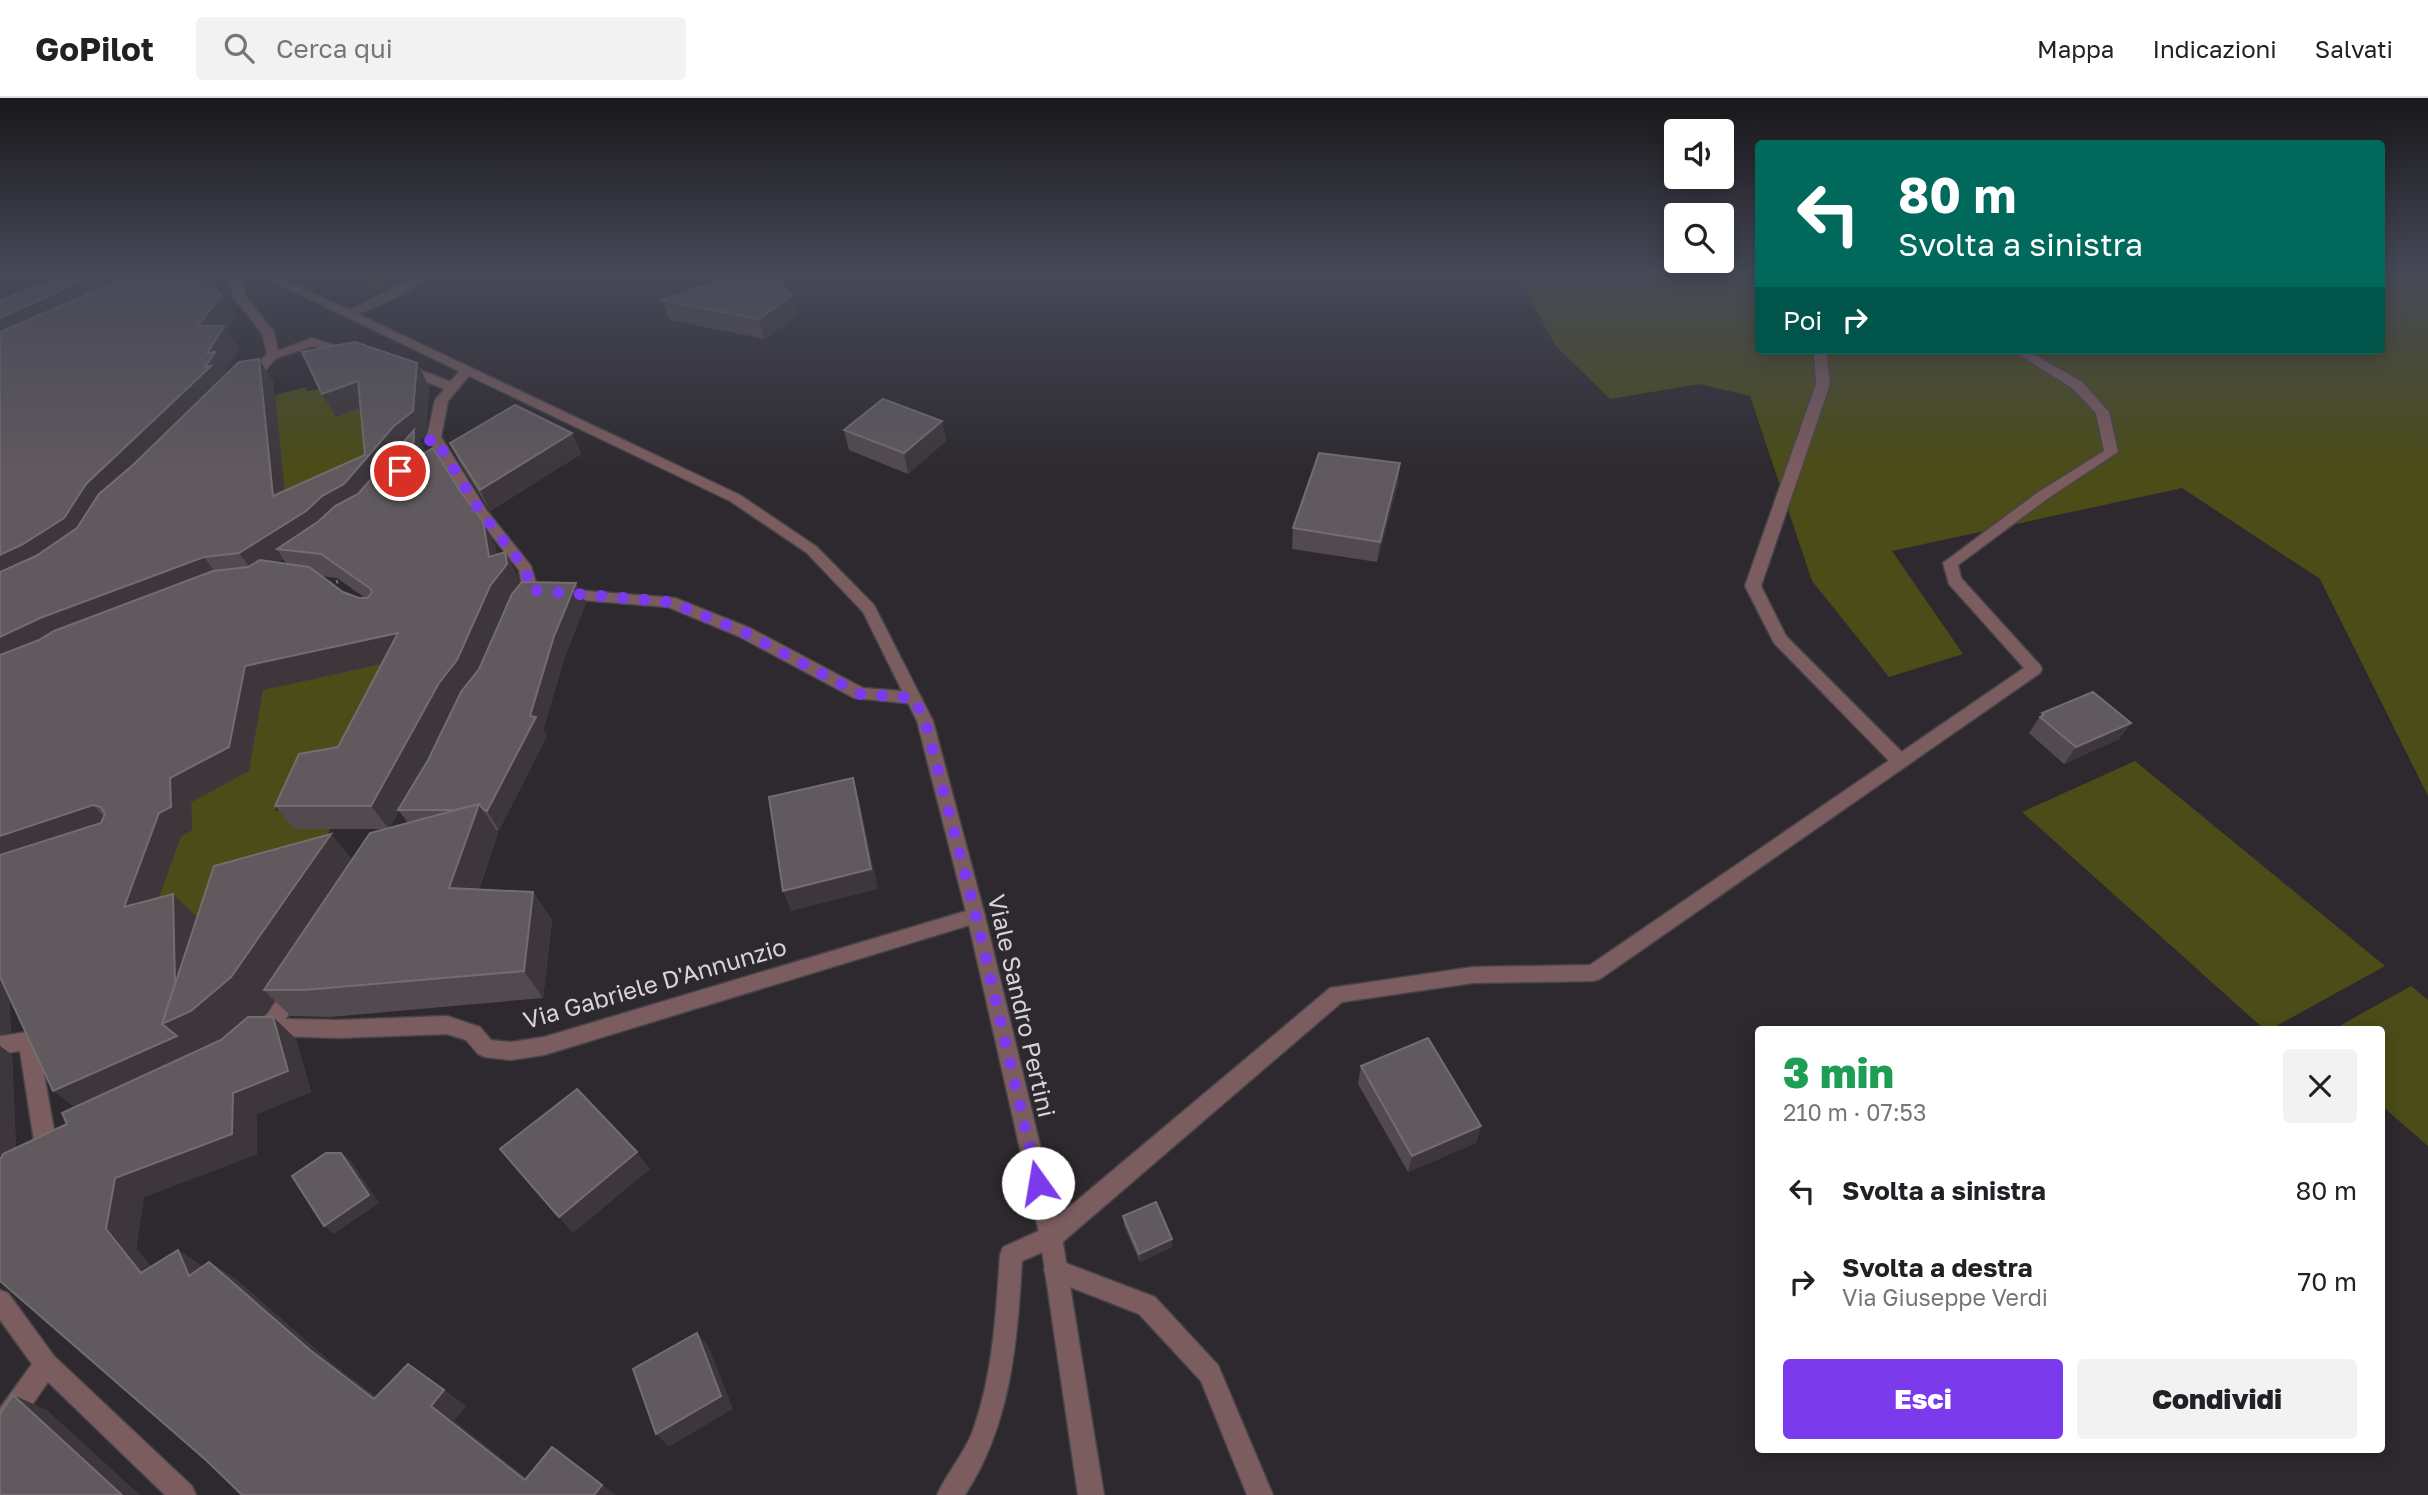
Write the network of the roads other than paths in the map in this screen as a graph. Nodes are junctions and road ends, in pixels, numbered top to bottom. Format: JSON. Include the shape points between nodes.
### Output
{"nodes":[{"id":1,"x":270,"y":339,"type":"edge"},
{"id":2,"x":399,"y":339,"type":"edge"},
{"id":3,"x":360,"y":354,"type":"edge"},
{"id":4,"x":1820,"y":354,"type":"edge"},
{"id":5,"x":2025,"y":354,"type":"edge"},
{"id":6,"x":273,"y":355,"type":"junction"},
{"id":7,"x":396,"y":365,"type":"edge"},
{"id":8,"x":466,"y":372,"type":"junction"},
{"id":9,"x":452,"y":387,"type":"junction"},
{"id":10,"x":233,"y":396,"type":"edge"},
{"id":11,"x":530,"y":590,"type":"junction"},
{"id":12,"x":508,"y":624,"type":"edge"},
{"id":13,"x":914,"y":698,"type":"junction"},
{"id":14,"x":1900,"y":761,"type":"junction"},
{"id":15,"x":976,"y":916,"type":"junction"},
{"id":16,"x":303,"y":976,"type":"edge"},
{"id":17,"x":266,"y":1027,"type":"junction"},
{"id":18,"x":247,"y":1044,"type":"edge"},
{"id":19,"x":0,"y":1045,"type":"edge"},
{"id":20,"x":69,"y":1130,"type":"edge"},
{"id":21,"x":1051,"y":1237,"type":"junction"},
{"id":22,"x":1055,"y":1270,"type":"junction"},
{"id":23,"x":0,"y":1301,"type":"edge"},
{"id":24,"x":46,"y":1364,"type":"junction"},
{"id":25,"x":0,"y":1429,"type":"edge"},
{"id":26,"x":183,"y":1495,"type":"edge"},
{"id":27,"x":950,"y":1495,"type":"edge"},
{"id":28,"x":1091,"y":1495,"type":"edge"},
{"id":29,"x":1260,"y":1495,"type":"edge"}],
"edges":[{"from":1,"to":6,"type":"street"},
{"from":2,"to":8,"type":"street","name":"Viale Sandro Pertini"},
{"from":3,"to":6,"type":"street","via":[[312,342]]},
{"from":4,"to":14,"type":"street","via":[[1823,384],[1753,586],[1780,639]]},
{"from":5,"to":14,"type":"street","via":[[2077,385],[2102,412],[2111,452],[1950,563],[1954,580],[2035,669]]},
{"from":6,"to":10,"type":"street"},
{"from":7,"to":9,"type":"street"},
{"from":8,"to":9,"type":"street"},
{"from":8,"to":13,"type":"street","name":"Viale Sandro Pertini","via":[[735,498],[811,550],[869,609]]},
{"from":9,"to":11,"type":"street","via":[[442,400],[429,442],[526,569]]},
{"from":11,"to":12,"type":"street"},
{"from":11,"to":13,"type":"street","via":[[670,602],[744,632],[860,694]]},
{"from":13,"to":15,"type":"street","name":"Viale Sandro Pertini","via":[[925,721]]},
{"from":14,"to":21,"type":"street","via":[[1593,973],[1473,975],[1337,994]]},
{"from":15,"to":17,"type":"street","name":"Via Gabriele D'Annunzio","via":[[544,1046],[511,1051],[485,1048],[473,1033],[447,1025]]},
{"from":15,"to":21,"type":"street","name":"Viale Sandro Pertini"},
{"from":16,"to":17,"type":"street"},
{"from":17,"to":18,"type":"street"},
{"from":19,"to":20,"type":"street","via":[[28,1041],[38,1148]]},
{"from":21,"to":22,"type":"street","name":"Viale Sandro Pertini"},
{"from":21,"to":27,"type":"street","via":[[1011,1255],[1006,1342],[987,1431]]},
{"from":22,"to":28,"type":"street","name":"Viale Sandro Pertini"},
{"from":22,"to":29,"type":"street","via":[[1147,1305],[1201,1364],[1210,1374]]},
{"from":23,"to":24,"type":"street"},
{"from":24,"to":25,"type":"street"},
{"from":24,"to":26,"type":"street"}]}
